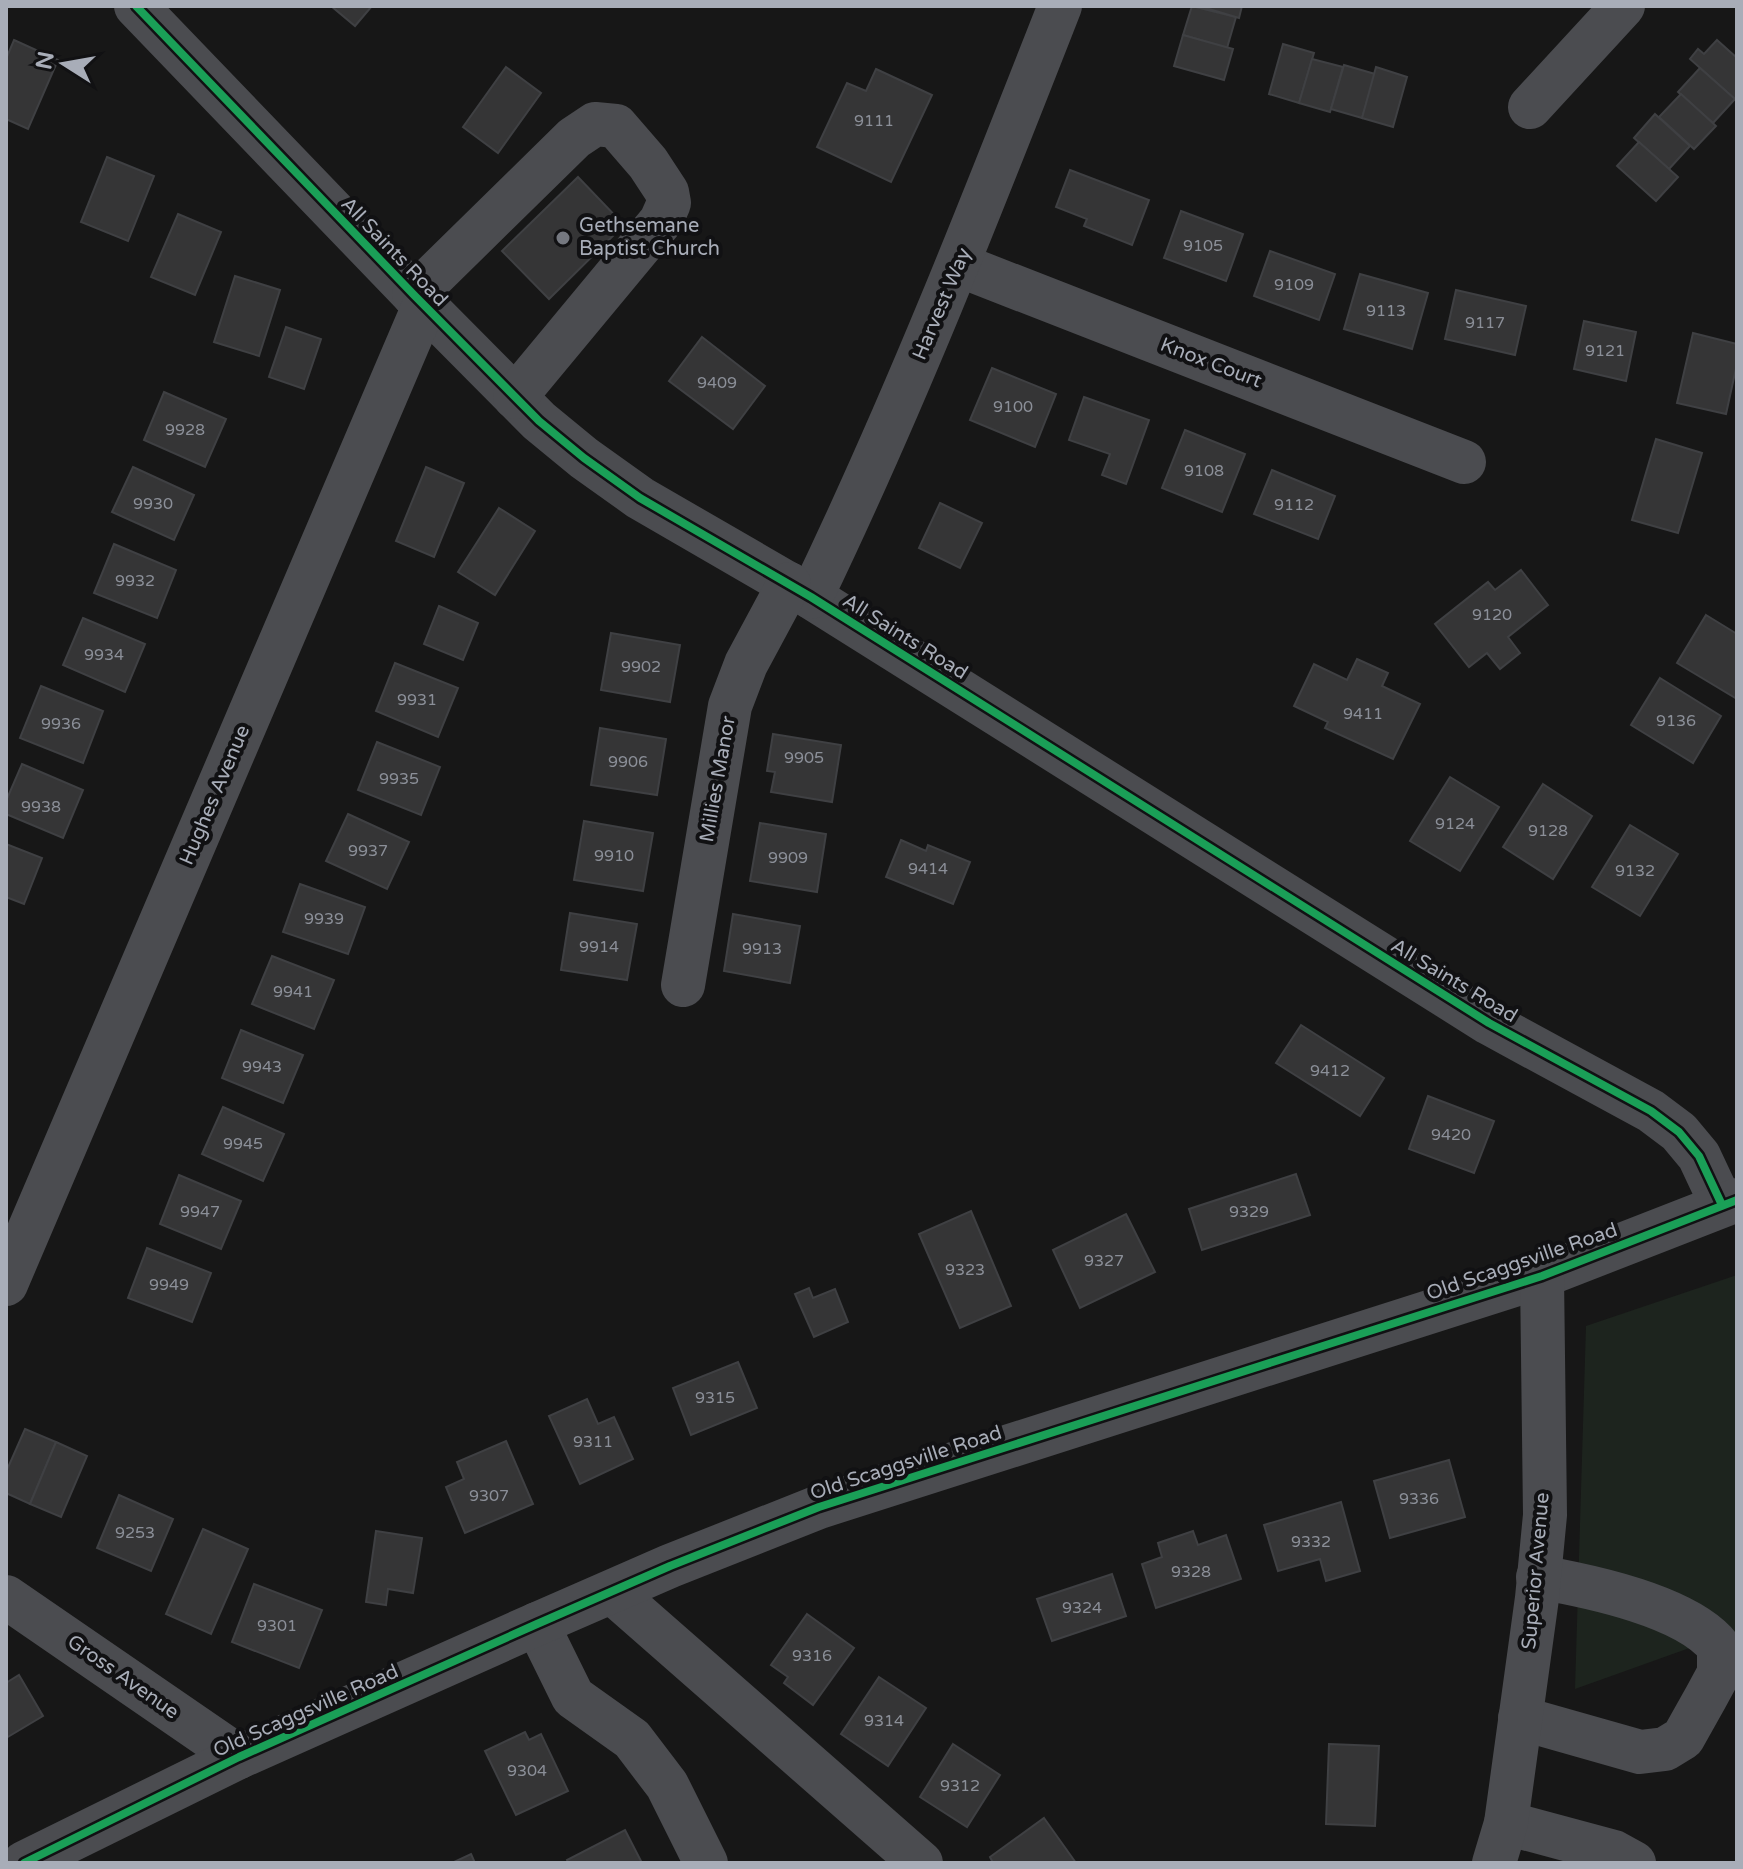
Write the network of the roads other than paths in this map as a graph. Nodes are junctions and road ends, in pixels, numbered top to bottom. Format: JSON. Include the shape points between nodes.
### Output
{"nodes":[{"id":1,"x":136,"y":6,"type":"edge"},
{"id":2,"x":1060,"y":6,"type":"edge"},
{"id":3,"x":1623,"y":6,"type":"edge"},
{"id":4,"x":1530,"y":107,"type":"dead end"},
{"id":5,"x":959,"y":265,"type":"junction"},
{"id":6,"x":419,"y":300,"type":"junction"},
{"id":7,"x":515,"y":397,"type":"junction"},
{"id":8,"x":1464,"y":462,"type":"dead end"},
{"id":9,"x":800,"y":590,"type":"junction"},
{"id":10,"x":683,"y":985,"type":"dead end"},
{"id":11,"x":1730,"y":1202,"type":"edge"},
{"id":12,"x":1542,"y":1276,"type":"junction"},
{"id":13,"x":6,"y":1284,"type":"edge"},
{"id":14,"x":1538,"y":1577,"type":"junction"},
{"id":15,"x":612,"y":1592,"type":"junction"},
{"id":16,"x":6,"y":1597,"type":"edge"},
{"id":17,"x":537,"y":1624,"type":"junction"},
{"id":18,"x":1520,"y":1718,"type":"junction"},
{"id":19,"x":239,"y":1757,"type":"junction"},
{"id":20,"x":1500,"y":1843,"type":"edge"},
{"id":21,"x":24,"y":1863,"type":"edge"},
{"id":22,"x":706,"y":1863,"type":"edge"},
{"id":23,"x":921,"y":1863,"type":"edge"},
{"id":24,"x":1634,"y":1863,"type":"edge"}],
"edges":[{"from":1,"to":6,"type":"street","name":"All Saints Road"},
{"from":2,"to":5,"type":"street","name":"Harvest Way"},
{"from":3,"to":4,"type":"street"},
{"from":5,"to":8,"type":"street","name":"Knox Court"},
{"from":5,"to":9,"type":"street","name":"Harvest Way","via":[[871,471]]},
{"from":6,"to":7,"type":"street","name":"All Saints Road"},
{"from":6,"to":7,"type":"street","via":[[574,138],[595,124],[616,126],[630,140],[667,192],[669,203],[661,221]]},
{"from":6,"to":13,"type":"street","name":"Hughes Avenue"},
{"from":7,"to":9,"type":"street","name":"All Saints Road","via":[[584,458],[640,498]]},
{"from":9,"to":10,"type":"street","name":"Millies Manor","via":[[746,664],[730,706]]},
{"from":9,"to":11,"type":"street","name":"All Saints Road","via":[[1489,1023],[1651,1111],[1679,1132]]},
{"from":11,"to":12,"type":"street","name":"Old Scaggsville Road"},
{"from":12,"to":14,"type":"street","name":"Superior Avenue","via":[[1545,1515]]},
{"from":12,"to":15,"type":"street","name":"Old Scaggsville Road","via":[[819,1507]]},
{"from":14,"to":18,"type":"street","name":"Superior Avenue"},
{"from":14,"to":18,"type":"street","via":[[1611,1592],[1698,1626],[1719,1647],[1719,1673],[1683,1738],[1665,1749],[1640,1752]]},
{"from":15,"to":17,"type":"street","name":"Old Scaggsville Road"},
{"from":15,"to":23,"type":"street"},
{"from":16,"to":19,"type":"street","name":"Gross Avenue"},
{"from":17,"to":19,"type":"street","name":"Old Scaggsville Road"},
{"from":17,"to":22,"type":"street","via":[[573,1697],[632,1739],[667,1785]]},
{"from":18,"to":20,"type":"street","name":"Superior Avenue"},
{"from":19,"to":21,"type":"street","name":"Old Scaggsville Road"},
{"from":20,"to":24,"type":"street","via":[[1614,1852]]}]}
